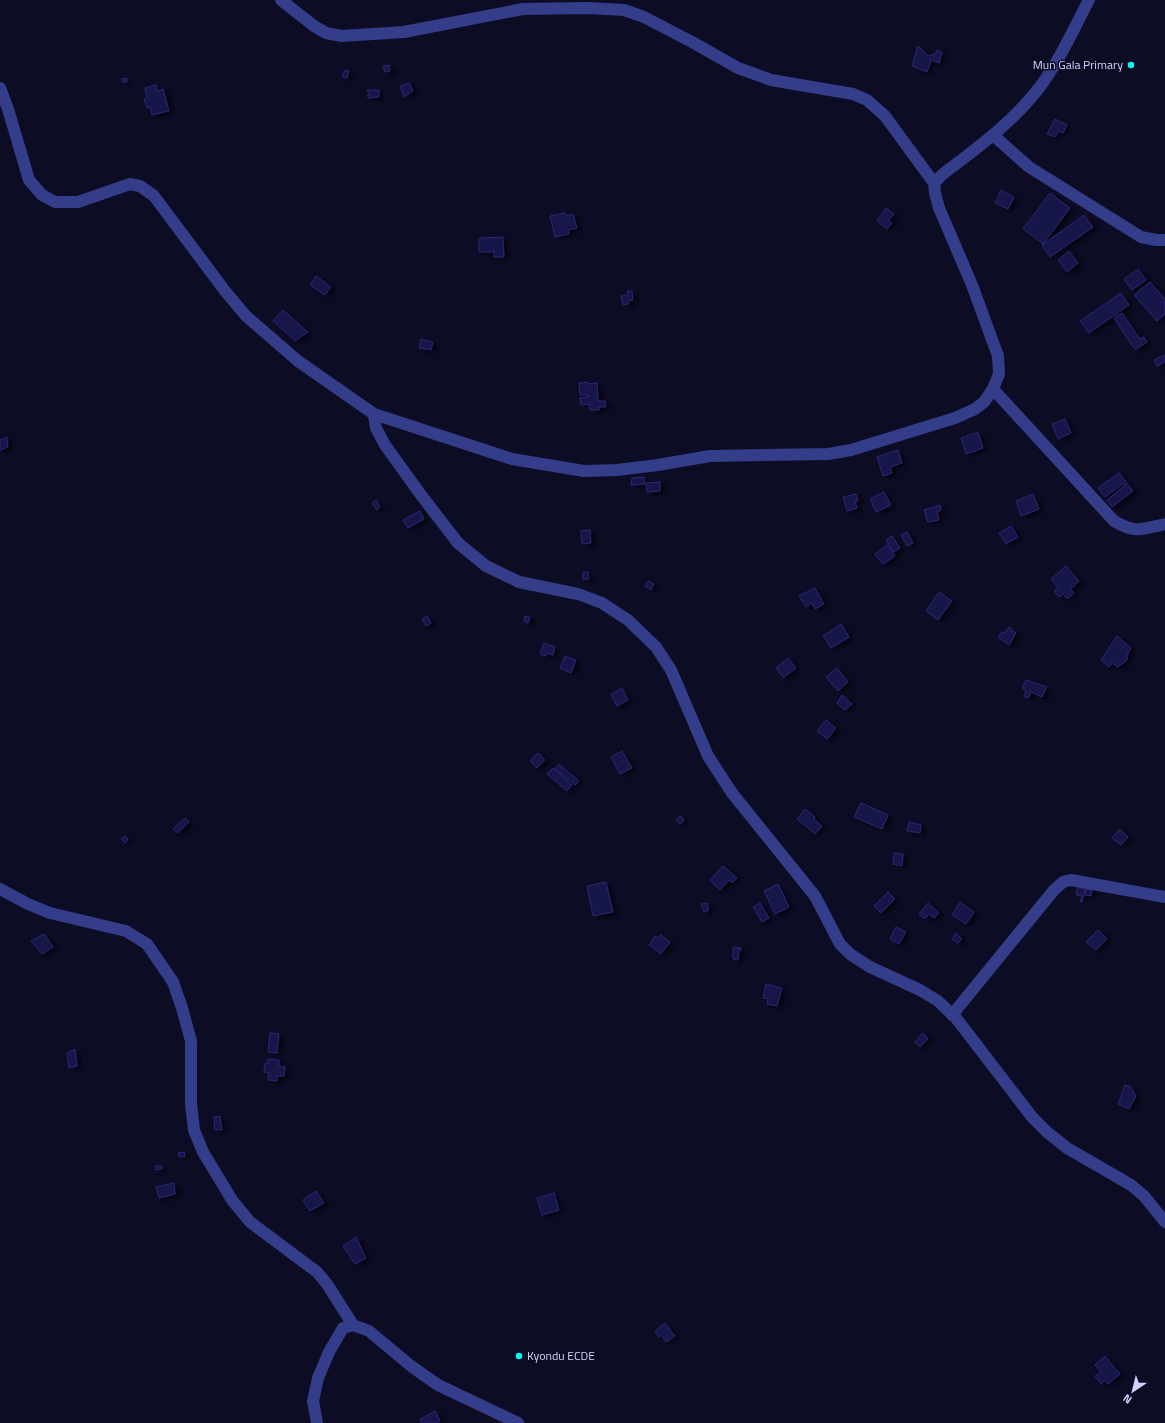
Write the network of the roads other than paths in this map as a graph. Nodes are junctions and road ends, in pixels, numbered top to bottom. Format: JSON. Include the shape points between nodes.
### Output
{"nodes":[{"id":1,"x":281,"y":0,"type":"edge"},
{"id":2,"x":1089,"y":0,"type":"edge"},
{"id":3,"x":0,"y":88,"type":"edge"},
{"id":4,"x":993,"y":135,"type":"junction"},
{"id":5,"x":934,"y":183,"type":"junction"},
{"id":6,"x":1165,"y":240,"type":"edge"},
{"id":7,"x":993,"y":389,"type":"junction"},
{"id":8,"x":374,"y":414,"type":"junction"},
{"id":9,"x":1165,"y":524,"type":"edge"},
{"id":10,"x":0,"y":888,"type":"edge"},
{"id":11,"x":1165,"y":897,"type":"edge"},
{"id":12,"x":952,"y":1015,"type":"junction"},
{"id":13,"x":1165,"y":1222,"type":"edge"},
{"id":14,"x":353,"y":1325,"type":"junction"},
{"id":15,"x":317,"y":1423,"type":"edge"},
{"id":16,"x":518,"y":1423,"type":"edge"}],
"edges":[{"from":1,"to":5,"type":"street","via":[[314,26],[326,33],[342,36],[404,32],[523,9],[624,10],[644,17],[738,68],[771,80],[853,94],[867,100],[885,116]]},
{"from":2,"to":4,"type":"street","via":[[1054,67],[1039,89],[1006,125]]},
{"from":3,"to":8,"type":"street","via":[[29,180],[42,195],[55,202],[78,202],[130,184],[140,186],[154,196],[246,316],[298,361]]},
{"from":4,"to":5,"type":"street"},
{"from":4,"to":6,"type":"street","via":[[1029,167],[1141,237]]},
{"from":5,"to":7,"type":"street","via":[[939,208],[972,285],[998,356],[998,374]]},
{"from":7,"to":8,"type":"street","via":[[984,402],[975,409],[955,418],[851,450],[828,454],[710,456],[658,466],[617,470],[584,471],[512,459]]},
{"from":7,"to":9,"type":"street","via":[[1114,522],[1135,530]]},
{"from":8,"to":12,"type":"street","via":[[376,428],[385,445],[458,543],[486,566],[519,582],[578,594],[602,603],[628,620],[656,647],[672,670],[708,756],[732,793],[815,896],[840,944],[870,967],[938,1001]]},
{"from":10,"to":14,"type":"street","via":[[50,913],[126,931],[147,944],[173,982],[182,1008],[190,1041],[194,1130],[203,1152],[232,1200],[250,1222],[318,1272]]},
{"from":11,"to":12,"type":"street","via":[[1071,880],[1063,882]]},
{"from":12,"to":13,"type":"street","via":[[1032,1117],[1047,1132],[1067,1148],[1131,1184]]},
{"from":14,"to":15,"type":"street","via":[[343,1328],[318,1378],[313,1401]]},
{"from":14,"to":16,"type":"street","via":[[369,1331],[438,1385]]}]}
